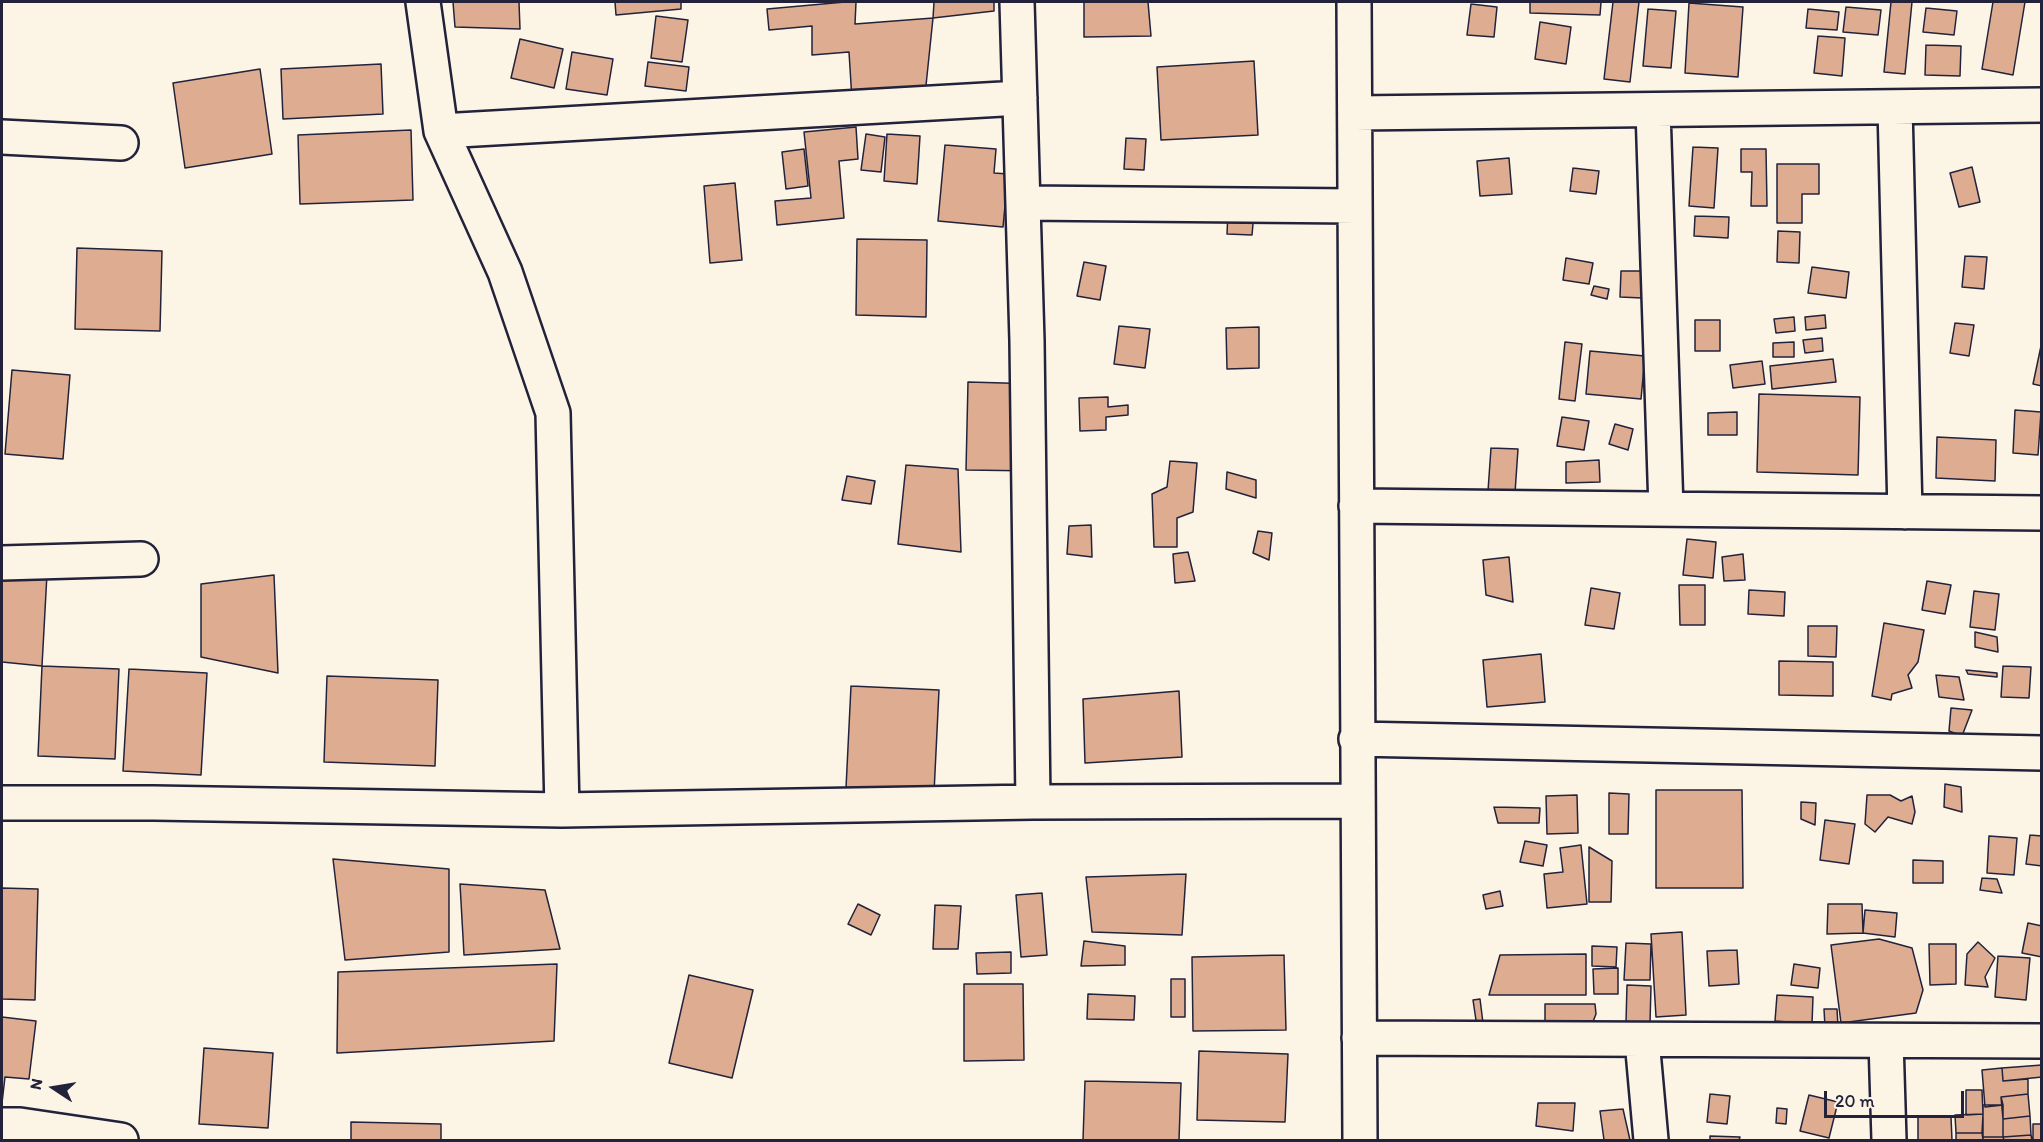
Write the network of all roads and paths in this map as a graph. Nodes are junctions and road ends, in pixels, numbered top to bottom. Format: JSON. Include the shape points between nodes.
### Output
{"nodes":[{"id":1,"x":423,"y":2,"type":"edge"},
{"id":2,"x":1017,"y":2,"type":"edge"},
{"id":3,"x":1354,"y":2,"type":"edge"},
{"id":4,"x":1020,"y":99,"type":"junction"},
{"id":5,"x":2042,"y":105,"type":"edge"},
{"id":6,"x":1895,"y":107,"type":"junction"},
{"id":7,"x":1653,"y":110,"type":"junction"},
{"id":8,"x":1355,"y":113,"type":"junction"},
{"id":9,"x":441,"y":130,"type":"junction"},
{"id":10,"x":2,"y":136,"type":"edge"},
{"id":11,"x":121,"y":142,"type":"dead end"},
{"id":12,"x":1023,"y":203,"type":"junction"},
{"id":13,"x":1355,"y":206,"type":"junction"},
{"id":14,"x":1356,"y":506,"type":"junction"},
{"id":15,"x":1666,"y":509,"type":"junction"},
{"id":16,"x":1905,"y":512,"type":"junction"},
{"id":17,"x":2042,"y":513,"type":"edge"},
{"id":18,"x":141,"y":559,"type":"dead end"},
{"id":19,"x":2,"y":563,"type":"edge"},
{"id":20,"x":1356,"y":739,"type":"junction"},
{"id":21,"x":2042,"y":753,"type":"edge"},
{"id":22,"x":1356,"y":801,"type":"junction"},
{"id":23,"x":1033,"y":802,"type":"junction"},
{"id":24,"x":2,"y":803,"type":"edge"},
{"id":25,"x":562,"y":810,"type":"junction"},
{"id":26,"x":1359,"y":1038,"type":"junction"},
{"id":27,"x":1642,"y":1040,"type":"junction"},
{"id":28,"x":1886,"y":1041,"type":"junction"},
{"id":29,"x":2042,"y":1041,"type":"edge"},
{"id":30,"x":2,"y":1125,"type":"edge"},
{"id":31,"x":121,"y":1140,"type":"edge"},
{"id":32,"x":1359,"y":1140,"type":"edge"},
{"id":33,"x":1652,"y":1140,"type":"edge"},
{"id":34,"x":1889,"y":1140,"type":"edge"}],
"edges":[{"from":1,"to":9,"type":"street"},
{"from":2,"to":4,"type":"street"},
{"from":3,"to":8,"type":"street"},
{"from":4,"to":9,"type":"street"},
{"from":4,"to":12,"type":"street"},
{"from":5,"to":6,"type":"street"},
{"from":6,"to":7,"type":"street"},
{"from":6,"to":16,"type":"street"},
{"from":7,"to":8,"type":"street"},
{"from":7,"to":15,"type":"street"},
{"from":8,"to":13,"type":"street"},
{"from":9,"to":25,"type":"street","via":[[505,272],[553,413]]},
{"from":10,"to":11,"type":"street"},
{"from":12,"to":13,"type":"street"},
{"from":12,"to":23,"type":"street"},
{"from":13,"to":14,"type":"street"},
{"from":14,"to":15,"type":"street"},
{"from":14,"to":20,"type":"street"},
{"from":15,"to":16,"type":"street"},
{"from":16,"to":17,"type":"street"},
{"from":18,"to":19,"type":"street"},
{"from":20,"to":21,"type":"street"},
{"from":20,"to":22,"type":"street"},
{"from":22,"to":23,"type":"street"},
{"from":22,"to":26,"type":"street"},
{"from":23,"to":25,"type":"street"},
{"from":24,"to":25,"type":"street"},
{"from":26,"to":27,"type":"street"},
{"from":26,"to":32,"type":"street"},
{"from":27,"to":28,"type":"street"},
{"from":27,"to":33,"type":"street"},
{"from":28,"to":29,"type":"street"},
{"from":28,"to":34,"type":"street"},
{"from":30,"to":31,"type":"street"}]}
